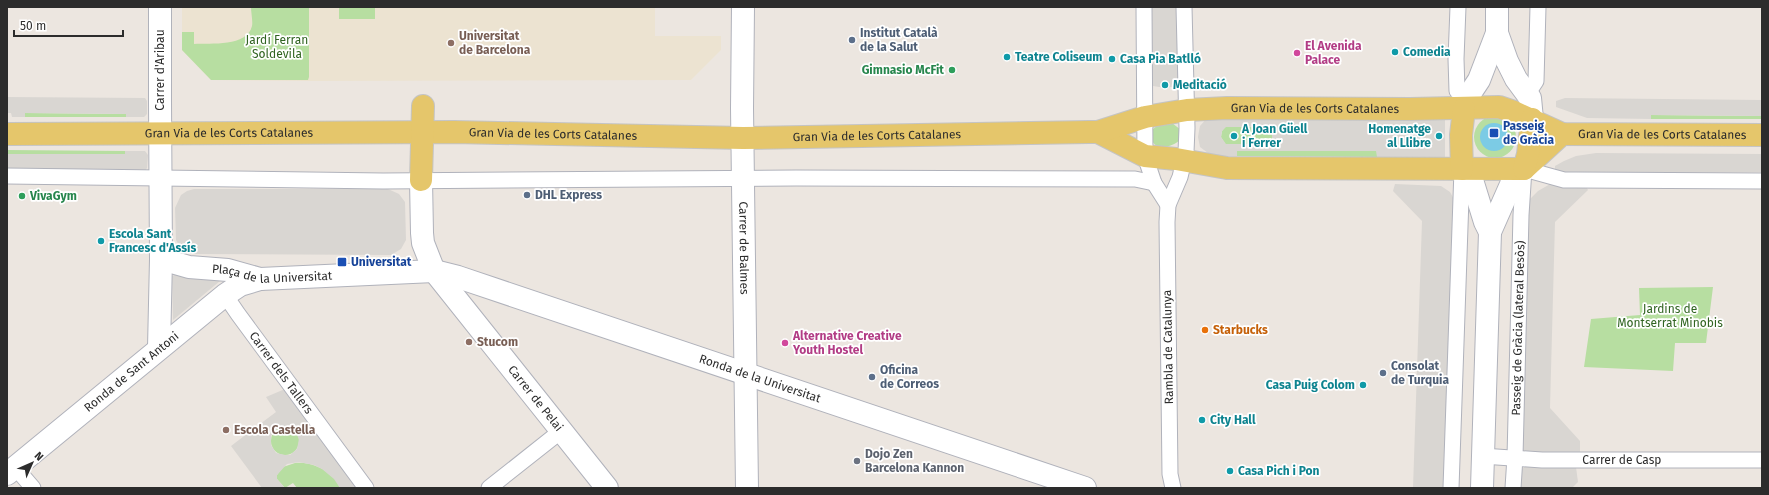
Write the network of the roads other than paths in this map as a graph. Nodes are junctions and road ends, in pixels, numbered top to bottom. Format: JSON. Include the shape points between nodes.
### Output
{"nodes":[{"id":1,"x":160,"y":7,"type":"edge"},
{"id":2,"x":743,"y":7,"type":"edge"},
{"id":3,"x":1144,"y":7,"type":"edge"},
{"id":4,"x":1184,"y":7,"type":"edge"},
{"id":5,"x":1458,"y":7,"type":"edge"},
{"id":6,"x":1497,"y":7,"type":"edge"},
{"id":7,"x":1538,"y":7,"type":"edge"},
{"id":8,"x":1496,"y":33,"type":"junction"},
{"id":9,"x":1528,"y":93,"type":"junction"},
{"id":10,"x":1461,"y":100,"type":"junction"},
{"id":11,"x":423,"y":106,"type":"dead end"},
{"id":12,"x":1186,"y":110,"type":"junction"},
{"id":13,"x":1145,"y":117,"type":"junction"},
{"id":14,"x":1532,"y":119,"type":"junction"},
{"id":15,"x":422,"y":132,"type":"junction"},
{"id":16,"x":1098,"y":132,"type":"junction"},
{"id":17,"x":7,"y":134,"type":"edge"},
{"id":18,"x":160,"y":134,"type":"junction"},
{"id":19,"x":1562,"y":134,"type":"junction"},
{"id":20,"x":1762,"y":136,"type":"edge"},
{"id":21,"x":743,"y":138,"type":"junction"},
{"id":22,"x":1146,"y":156,"type":"junction"},
{"id":23,"x":1185,"y":160,"type":"junction"},
{"id":24,"x":1462,"y":169,"type":"junction"},
{"id":25,"x":1524,"y":169,"type":"junction"},
{"id":26,"x":7,"y":176,"type":"edge"},
{"id":27,"x":161,"y":178,"type":"junction"},
{"id":28,"x":743,"y":179,"type":"junction"},
{"id":29,"x":422,"y":180,"type":"junction"},
{"id":30,"x":1762,"y":181,"type":"edge"},
{"id":31,"x":1154,"y":183,"type":"junction"},
{"id":32,"x":1168,"y":205,"type":"junction"},
{"id":33,"x":1490,"y":232,"type":"junction"},
{"id":34,"x":161,"y":259,"type":"junction"},
{"id":35,"x":434,"y":271,"type":"junction"},
{"id":36,"x":260,"y":279,"type":"junction"},
{"id":37,"x":225,"y":295,"type":"junction"},
{"id":38,"x":159,"y":348,"type":"junction"},
{"id":39,"x":745,"y":375,"type":"junction"},
{"id":40,"x":561,"y":431,"type":"junction"},
{"id":41,"x":1482,"y":456,"type":"junction"},
{"id":42,"x":1515,"y":457,"type":"junction"},
{"id":43,"x":1762,"y":460,"type":"edge"},
{"id":44,"x":10,"y":467,"type":"edge"},
{"id":45,"x":32,"y":488,"type":"edge"},
{"id":46,"x":366,"y":488,"type":"edge"},
{"id":47,"x":489,"y":488,"type":"edge"},
{"id":48,"x":607,"y":488,"type":"edge"},
{"id":49,"x":747,"y":488,"type":"edge"},
{"id":50,"x":1085,"y":488,"type":"edge"},
{"id":51,"x":1173,"y":488,"type":"edge"},
{"id":52,"x":1451,"y":488,"type":"edge"},
{"id":53,"x":1482,"y":488,"type":"edge"},
{"id":54,"x":1513,"y":488,"type":"edge"}],
"edges":[{"from":1,"to":18,"type":"main road","name":"Carrer d'Aribau"},
{"from":2,"to":21,"type":"main road","name":"Carrer de Balmes"},
{"from":3,"to":13,"type":"street"},
{"from":4,"to":12,"type":"street","name":"Rambla de Catalunya"},
{"from":5,"to":10,"type":"street","via":[[1456,60]]},
{"from":6,"to":8,"type":"main road"},
{"from":7,"to":9,"type":"street","via":[[1536,81]]},
{"from":8,"to":9,"type":"main road","via":[[1513,73]]},
{"from":8,"to":10,"type":"main road","via":[[1479,80],[1469,95]]},
{"from":9,"to":14,"type":"main road"},
{"from":10,"to":12,"type":"main road","name":"Gran Via de les Corts Catalanes"},
{"from":10,"to":14,"type":"main road","name":"Gran Via de les Corts Catalanes","via":[[1499,107]]},
{"from":10,"to":24,"type":"main road"},
{"from":11,"to":15,"type":"main road"},
{"from":12,"to":13,"type":"main road","name":"Gran Via de les Corts Catalanes"},
{"from":12,"to":23,"type":"street","name":"Rambla de Catalunya"},
{"from":13,"to":16,"type":"main road","name":"Gran Via de les Corts Catalanes"},
{"from":13,"to":22,"type":"street"},
{"from":14,"to":19,"type":"main road","name":"Gran Via de les Corts Catalanes"},
{"from":14,"to":25,"type":"main road"},
{"from":15,"to":18,"type":"main road","name":"Gran Via de les Corts Catalanes"},
{"from":15,"to":21,"type":"main road","name":"Gran Via de les Corts Catalanes"},
{"from":15,"to":29,"type":"main road"},
{"from":16,"to":21,"type":"main road","name":"Gran Via de les Corts Catalanes"},
{"from":16,"to":22,"type":"main road","name":"Gran Via de les Corts Catalanes"},
{"from":17,"to":18,"type":"main road","name":"Gran Via de les Corts Catalanes"},
{"from":18,"to":27,"type":"main road"},
{"from":19,"to":20,"type":"main road","name":"Gran Via de les Corts Catalanes"},
{"from":19,"to":25,"type":"main road","name":"Gran Via de les Corts Catalanes"},
{"from":21,"to":28,"type":"main road","name":"Carrer de Balmes"},
{"from":22,"to":23,"type":"main road","name":"Gran Via de les Corts Catalanes"},
{"from":22,"to":31,"type":"street"},
{"from":23,"to":24,"type":"main road","name":"Gran Via de les Corts Catalanes","via":[[1227,168]]},
{"from":23,"to":32,"type":"street","name":"Rambla de Catalunya"},
{"from":24,"to":25,"type":"main road","name":"Gran Via de les Corts Catalanes"},
{"from":24,"to":33,"type":"main road","via":[[1472,180]]},
{"from":24,"to":52,"type":"street"},
{"from":25,"to":30,"type":"street","via":[[1564,180]]},
{"from":25,"to":33,"type":"main road","via":[[1513,180]]},
{"from":25,"to":42,"type":"street","name":"Passeig de Gràcia (lateral Besòs)"},
{"from":26,"to":27,"type":"street"},
{"from":27,"to":29,"type":"street"},
{"from":27,"to":34,"type":"main road"},
{"from":28,"to":29,"type":"street"},
{"from":28,"to":31,"type":"street","via":[[1135,179]]},
{"from":28,"to":39,"type":"main road","name":"Carrer de Balmes"},
{"from":29,"to":35,"type":"main road","via":[[423,242]]},
{"from":31,"to":32,"type":"street"},
{"from":32,"to":51,"type":"street","name":"Rambla de Catalunya","via":[[1166,222],[1170,474]]},
{"from":33,"to":41,"type":"main road"},
{"from":34,"to":36,"type":"main road","name":"Plaça de la Universitat","via":[[189,267],[228,270]]},
{"from":34,"to":38,"type":"main road"},
{"from":35,"to":36,"type":"main road","name":"Plaça de la Universitat"},
{"from":35,"to":39,"type":"main road","name":"Ronda de la Universitat","via":[[482,284]]},
{"from":35,"to":40,"type":"main road","name":"Carrer de Pelai"},
{"from":36,"to":37,"type":"main road","name":"Ronda de Sant Antoni","via":[[240,285]]},
{"from":37,"to":38,"type":"main road","name":"Ronda de Sant Antoni"},
{"from":37,"to":46,"type":"street","name":"Carrer dels Tallers"},
{"from":38,"to":44,"type":"main road","name":"Ronda de Sant Antoni"},
{"from":39,"to":49,"type":"main road","name":"Carrer de Balmes"},
{"from":39,"to":50,"type":"main road","name":"Ronda de la Universitat"},
{"from":40,"to":47,"type":"street"},
{"from":40,"to":48,"type":"main road","name":"Carrer de Pelai"},
{"from":41,"to":42,"type":"street","name":"Carrer de Casp"},
{"from":41,"to":53,"type":"main road"},
{"from":42,"to":43,"type":"street","name":"Carrer de Casp","via":[[1542,460]]},
{"from":42,"to":54,"type":"street","name":"Passeig de Gràcia (lateral Besòs)"},
{"from":44,"to":45,"type":"street"}]}
